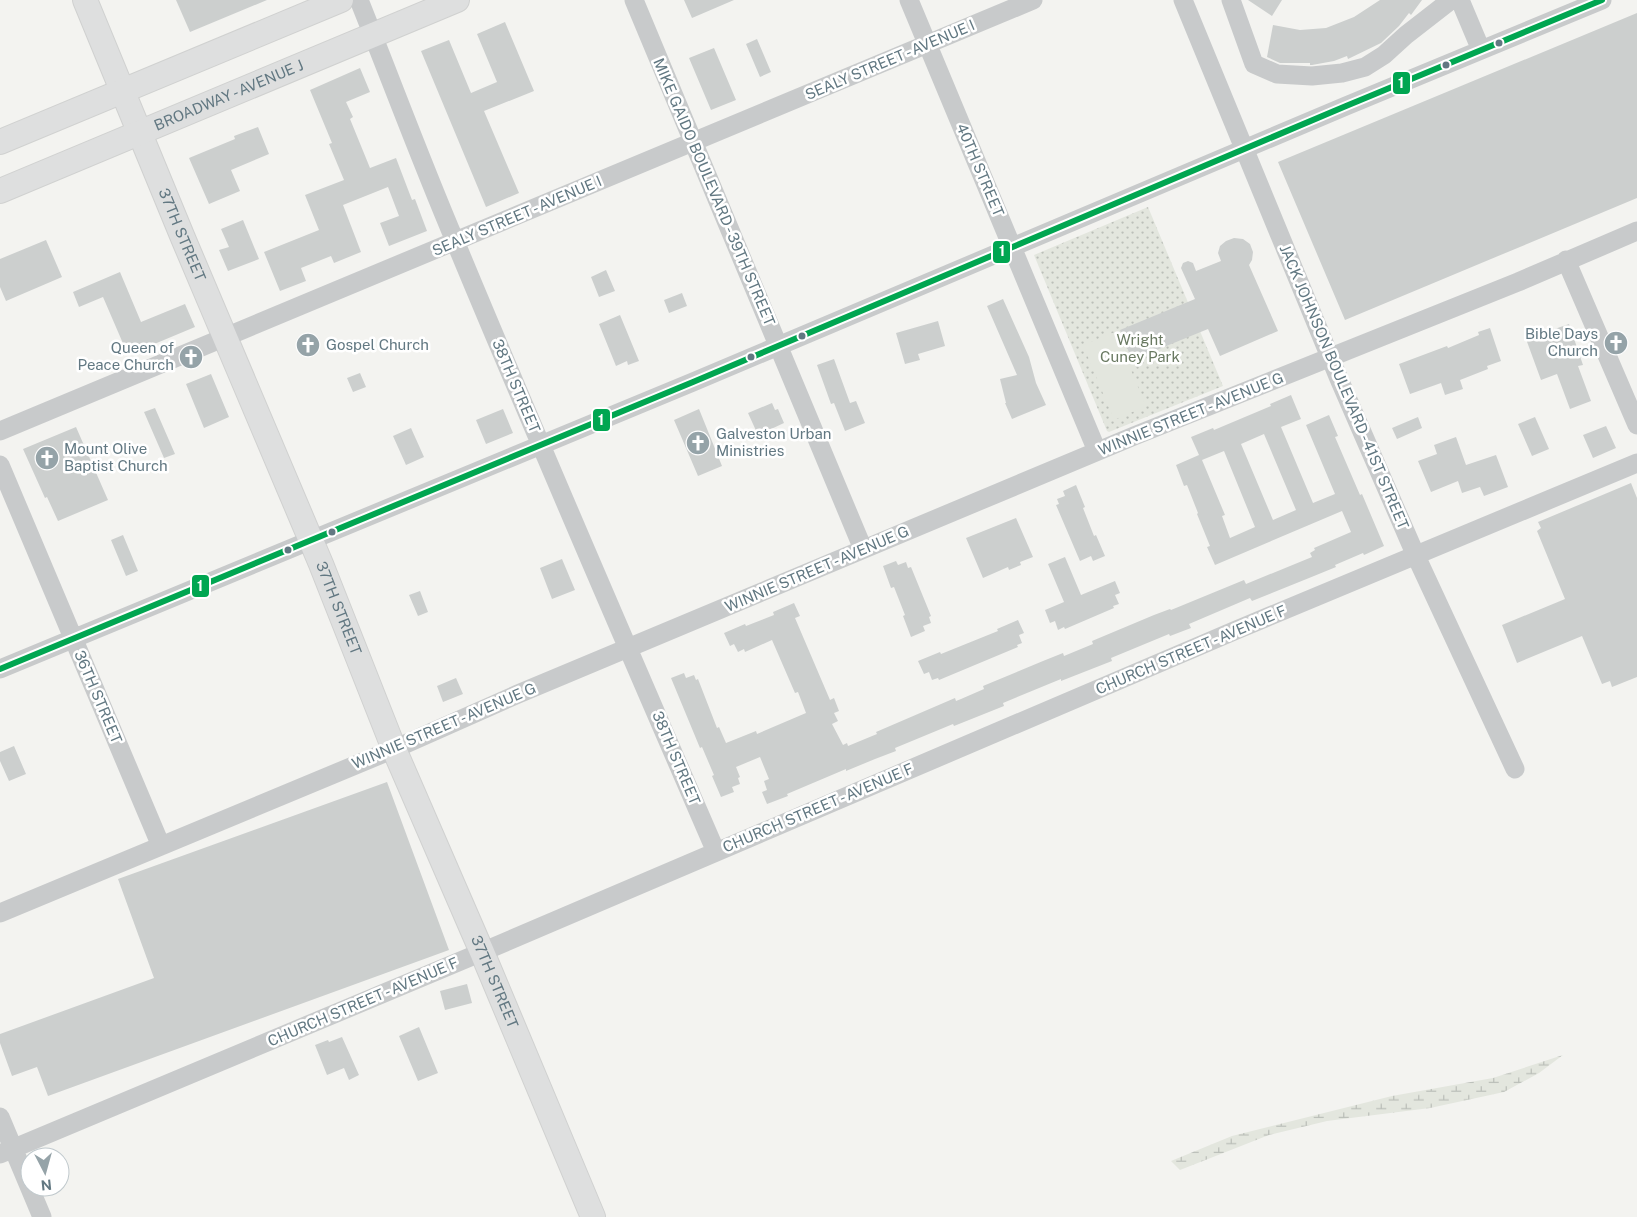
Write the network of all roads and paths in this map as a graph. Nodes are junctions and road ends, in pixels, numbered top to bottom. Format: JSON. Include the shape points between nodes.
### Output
{"nodes":[{"id":1,"x":85,"y":0,"type":"edge"},
{"id":2,"x":341,"y":0,"type":"edge"},
{"id":3,"x":358,"y":0,"type":"edge"},
{"id":4,"x":457,"y":0,"type":"edge"},
{"id":5,"x":634,"y":0,"type":"edge"},
{"id":6,"x":909,"y":0,"type":"edge"},
{"id":7,"x":1033,"y":0,"type":"edge"},
{"id":8,"x":1183,"y":0,"type":"edge"},
{"id":9,"x":1231,"y":0,"type":"edge"},
{"id":10,"x":1451,"y":0,"type":"edge"},
{"id":11,"x":1460,"y":0,"type":"edge"},
{"id":12,"x":1602,"y":0,"type":"edge"},
{"id":13,"x":373,"y":35,"type":"junction"},
{"id":14,"x":927,"y":44,"type":"junction"},
{"id":15,"x":1481,"y":50,"type":"junction"},
{"id":16,"x":124,"y":91,"type":"junction"},
{"id":17,"x":140,"y":132,"type":"junction"},
{"id":18,"x":0,"y":142,"type":"edge"},
{"id":19,"x":693,"y":142,"type":"junction"},
{"id":20,"x":1244,"y":150,"type":"junction"},
{"id":21,"x":0,"y":191,"type":"edge"},
{"id":22,"x":1637,"y":231,"type":"edge"},
{"id":23,"x":455,"y":241,"type":"junction"},
{"id":24,"x":1012,"y":248,"type":"junction"},
{"id":25,"x":1566,"y":260,"type":"junction"},
{"id":26,"x":225,"y":338,"type":"junction"},
{"id":27,"x":778,"y":346,"type":"junction"},
{"id":28,"x":1330,"y":358,"type":"junction"},
{"id":29,"x":1637,"y":425,"type":"edge"},
{"id":30,"x":0,"y":431,"type":"edge"},
{"id":31,"x":540,"y":445,"type":"junction"},
{"id":32,"x":1097,"y":451,"type":"junction"},
{"id":33,"x":1637,"y":463,"type":"edge"},
{"id":34,"x":0,"y":465,"type":"edge"},
{"id":35,"x":311,"y":540,"type":"junction"},
{"id":36,"x":863,"y":549,"type":"junction"},
{"id":37,"x":1416,"y":556,"type":"junction"},
{"id":38,"x":73,"y":639,"type":"junction"},
{"id":39,"x":628,"y":648,"type":"junction"},
{"id":40,"x":0,"y":669,"type":"edge"},
{"id":41,"x":394,"y":749,"type":"junction"},
{"id":42,"x":1515,"y":769,"type":"dead end"},
{"id":43,"x":161,"y":846,"type":"junction"},
{"id":44,"x":716,"y":852,"type":"junction"},
{"id":45,"x":0,"y":913,"type":"edge"},
{"id":46,"x":482,"y":952,"type":"junction"},
{"id":47,"x":0,"y":1117,"type":"edge"},
{"id":48,"x":7,"y":1151,"type":"edge"},
{"id":49,"x":42,"y":1217,"type":"edge"},
{"id":50,"x":593,"y":1217,"type":"edge"}],
"edges":[{"from":1,"to":16,"type":"main road","name":"37TH STREET"},
{"from":2,"to":16,"type":"main road"},
{"from":3,"to":13,"type":"street","name":"38TH STREET"},
{"from":4,"to":13,"type":"main road","name":"BROADWAY - AVENUE J"},
{"from":5,"to":19,"type":"street","name":"MIKE GAIDO BOULEVARD - 39TH STREET"},
{"from":6,"to":14,"type":"street","name":"40TH STREET"},
{"from":7,"to":14,"type":"street","name":"SEALY STREET - AVENUE I"},
{"from":8,"to":20,"type":"street","name":"JACK JOHNSON BOULEVARD - 41ST STREET"},
{"from":9,"to":10,"type":"street","via":[[1254,64],[1277,74],[1312,76],[1365,67]]},
{"from":11,"to":15,"type":"street"},
{"from":12,"to":15,"type":"street"},
{"from":13,"to":17,"type":"main road","name":"BROADWAY - AVENUE J"},
{"from":13,"to":23,"type":"street","name":"38TH STREET"},
{"from":14,"to":19,"type":"street","name":"SEALY STREET - AVENUE I"},
{"from":14,"to":24,"type":"street","name":"40TH STREET"},
{"from":15,"to":20,"type":"street"},
{"from":16,"to":17,"type":"main road","name":"37TH STREET"},
{"from":16,"to":18,"type":"main road"},
{"from":17,"to":21,"type":"main road","name":"BROADWAY - AVENUE J"},
{"from":17,"to":26,"type":"main road","name":"37TH STREET"},
{"from":19,"to":23,"type":"street","name":"SEALY STREET - AVENUE I"},
{"from":19,"to":27,"type":"street","name":"MIKE GAIDO BOULEVARD - 39TH STREET"},
{"from":20,"to":24,"type":"street"},
{"from":20,"to":28,"type":"street","name":"JACK JOHNSON BOULEVARD - 41ST STREET"},
{"from":22,"to":25,"type":"street","name":"WINNIE STREET - AVENUE G"},
{"from":23,"to":26,"type":"street","name":"SEALY STREET - AVENUE I"},
{"from":23,"to":31,"type":"street","name":"38TH STREET"},
{"from":24,"to":27,"type":"street"},
{"from":24,"to":32,"type":"street","name":"40TH STREET"},
{"from":25,"to":28,"type":"street","name":"WINNIE STREET - AVENUE G"},
{"from":25,"to":29,"type":"street"},
{"from":26,"to":30,"type":"street","name":"SEALY STREET - AVENUE I"},
{"from":26,"to":35,"type":"main road","name":"37TH STREET"},
{"from":27,"to":31,"type":"street"},
{"from":27,"to":36,"type":"street","name":"MIKE GAIDO BOULEVARD - 39TH STREET"},
{"from":28,"to":32,"type":"street","name":"WINNIE STREET - AVENUE G"},
{"from":28,"to":37,"type":"street","name":"JACK JOHNSON BOULEVARD - 41ST STREET"},
{"from":31,"to":35,"type":"street"},
{"from":31,"to":39,"type":"street","name":"38TH STREET"},
{"from":32,"to":36,"type":"street","name":"WINNIE STREET - AVENUE G"},
{"from":33,"to":37,"type":"street","name":"CHURCH STREET - AVENUE F"},
{"from":34,"to":38,"type":"street","name":"36TH STREET"},
{"from":35,"to":38,"type":"street"},
{"from":35,"to":41,"type":"main road","name":"37TH STREET"},
{"from":36,"to":39,"type":"street","name":"WINNIE STREET - AVENUE G"},
{"from":37,"to":42,"type":"street","name":"JACK JOHNSON BOULEVARD - 41ST STREET"},
{"from":37,"to":44,"type":"street","name":"CHURCH STREET - AVENUE F"},
{"from":38,"to":40,"type":"street"},
{"from":38,"to":43,"type":"street","name":"36TH STREET"},
{"from":39,"to":41,"type":"street","name":"WINNIE STREET - AVENUE G"},
{"from":39,"to":44,"type":"street","name":"38TH STREET"},
{"from":41,"to":43,"type":"street","name":"WINNIE STREET - AVENUE G"},
{"from":41,"to":46,"type":"main road","name":"37TH STREET"},
{"from":43,"to":45,"type":"street","name":"WINNIE STREET - AVENUE G"},
{"from":44,"to":46,"type":"street","name":"CHURCH STREET - AVENUE F"},
{"from":46,"to":48,"type":"street","name":"CHURCH STREET - AVENUE F"},
{"from":46,"to":50,"type":"main road","name":"37TH STREET"},
{"from":47,"to":48,"type":"street"},
{"from":48,"to":49,"type":"street"}]}
